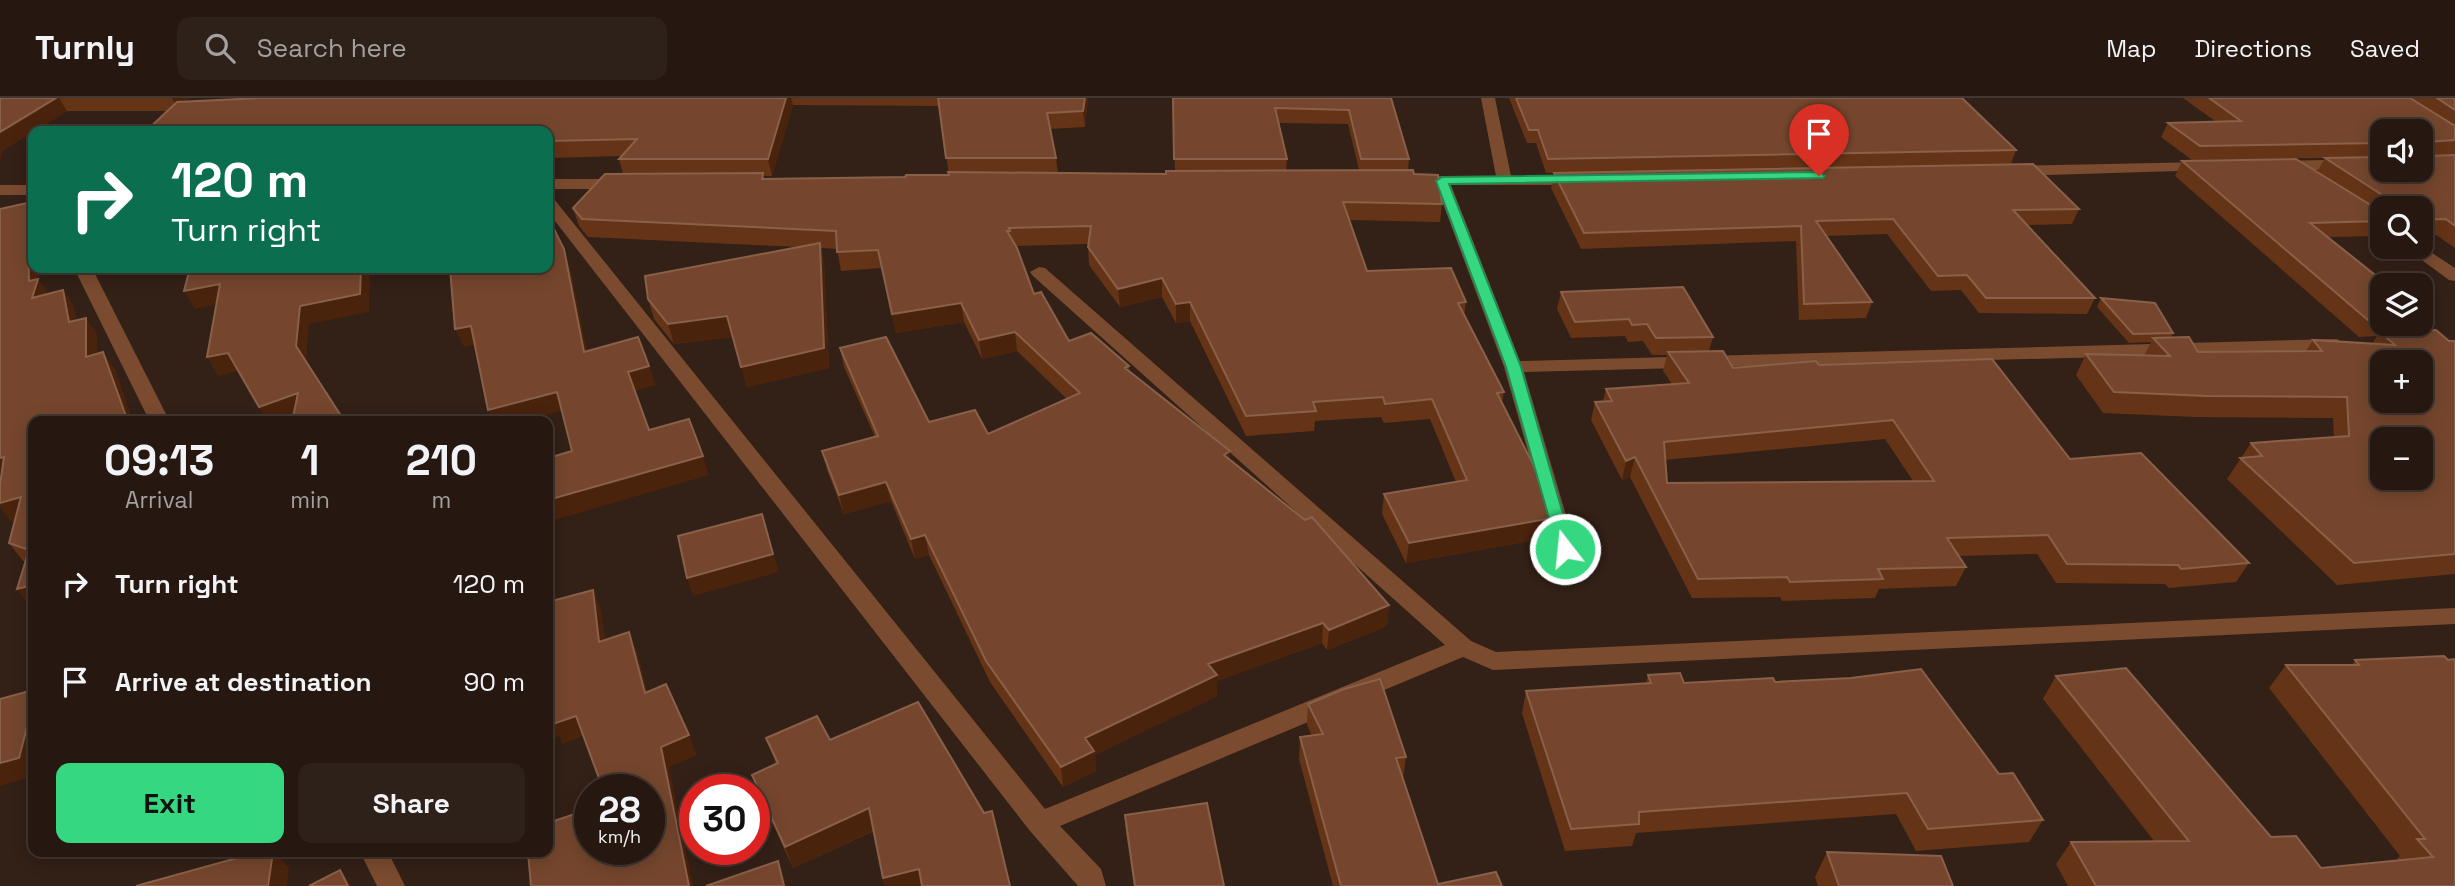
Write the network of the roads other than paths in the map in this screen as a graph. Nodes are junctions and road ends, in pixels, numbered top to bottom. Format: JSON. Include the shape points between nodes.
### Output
{"nodes":[{"id":1,"x":1488,"y":98,"type":"edge"},
{"id":2,"x":2370,"y":164,"type":"edge"},
{"id":3,"x":2264,"y":166,"type":"edge"},
{"id":4,"x":2292,"y":166,"type":"junction"},
{"id":5,"x":2222,"y":167,"type":"edge"},
{"id":6,"x":2000,"y":172,"type":"edge"},
{"id":7,"x":1504,"y":180,"type":"junction"},
{"id":8,"x":1597,"y":180,"type":"edge"},
{"id":9,"x":1400,"y":181,"type":"edge"},
{"id":10,"x":1442,"y":181,"type":"junction"},
{"id":11,"x":2314,"y":181,"type":"edge"},
{"id":12,"x":553,"y":184,"type":"edge"},
{"id":13,"x":644,"y":184,"type":"edge"},
{"id":14,"x":0,"y":190,"type":"edge"},
{"id":15,"x":28,"y":190,"type":"edge"},
{"id":16,"x":553,"y":208,"type":"edge"},
{"id":17,"x":2430,"y":259,"type":"edge"},
{"id":18,"x":1039,"y":272,"type":"dead end"},
{"id":19,"x":86,"y":273,"type":"edge"},
{"id":20,"x":2455,"y":276,"type":"edge"},
{"id":21,"x":2358,"y":344,"type":"edge"},
{"id":22,"x":1513,"y":367,"type":"junction"},
{"id":23,"x":157,"y":416,"type":"edge"},
{"id":24,"x":1565,"y":549,"type":"dead end"},
{"id":25,"x":2455,"y":617,"type":"edge"},
{"id":26,"x":1463,"y":647,"type":"junction"},
{"id":27,"x":1040,"y":823,"type":"junction"},
{"id":28,"x":376,"y":857,"type":"edge"},
{"id":29,"x":391,"y":886,"type":"edge"},
{"id":30,"x":1091,"y":886,"type":"edge"}],
"edges":[{"from":1,"to":7,"type":"street"},
{"from":2,"to":4,"type":"street"},
{"from":3,"to":4,"type":"street"},
{"from":4,"to":11,"type":"street"},
{"from":5,"to":6,"type":"street"},
{"from":7,"to":8,"type":"street"},
{"from":7,"to":10,"type":"street"},
{"from":9,"to":10,"type":"street"},
{"from":10,"to":22,"type":"street"},
{"from":12,"to":13,"type":"street"},
{"from":14,"to":15,"type":"street"},
{"from":16,"to":27,"type":"street"},
{"from":17,"to":20,"type":"street"},
{"from":18,"to":26,"type":"street"},
{"from":19,"to":23,"type":"street"},
{"from":21,"to":22,"type":"street"},
{"from":22,"to":24,"type":"street"},
{"from":25,"to":26,"type":"street","via":[[1493,661]]},
{"from":26,"to":27,"type":"street"},
{"from":27,"to":30,"type":"street","via":[[1091,878]]},
{"from":28,"to":29,"type":"street"}]}
